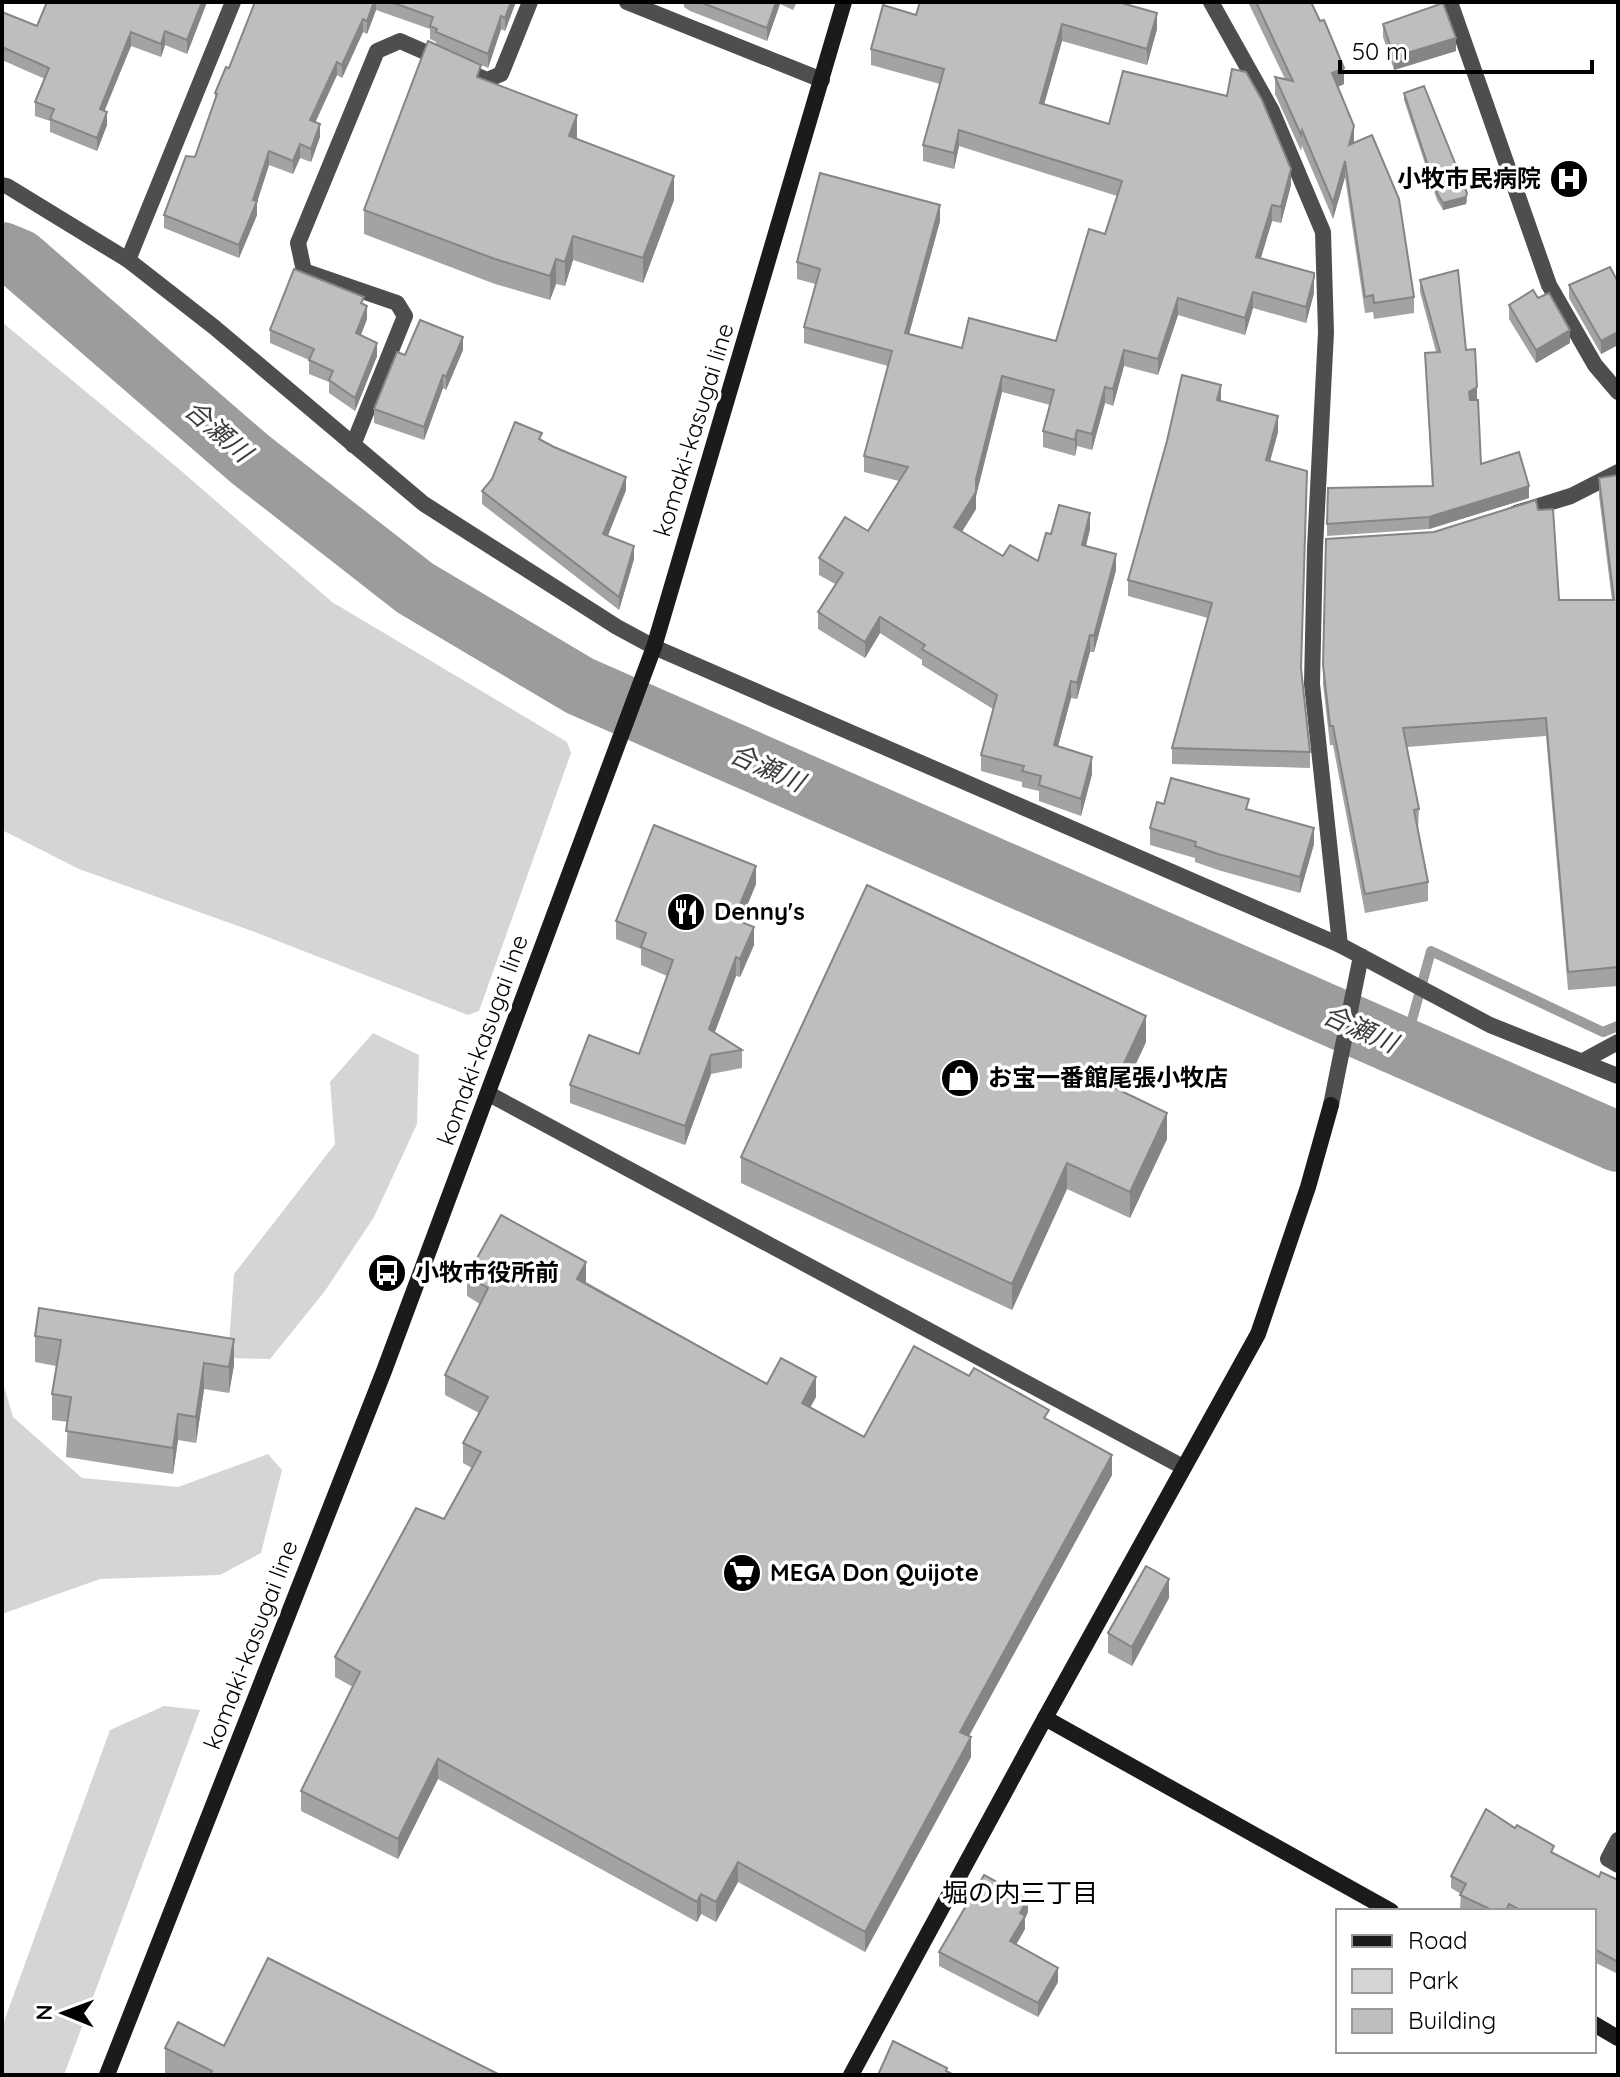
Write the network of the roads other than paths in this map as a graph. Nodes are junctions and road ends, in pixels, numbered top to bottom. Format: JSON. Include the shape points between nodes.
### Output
{"nodes":[{"id":1,"x":233,"y":2,"type":"edge"},
{"id":2,"x":530,"y":2,"type":"edge"},
{"id":3,"x":627,"y":2,"type":"edge"},
{"id":4,"x":844,"y":2,"type":"edge"},
{"id":5,"x":1211,"y":2,"type":"edge"},
{"id":6,"x":1450,"y":2,"type":"edge"},
{"id":7,"x":822,"y":80,"type":"junction"},
{"id":8,"x":5,"y":186,"type":"edge"},
{"id":9,"x":128,"y":260,"type":"junction"},
{"id":10,"x":1618,"y":392,"type":"edge"},
{"id":11,"x":353,"y":445,"type":"junction"},
{"id":12,"x":1618,"y":472,"type":"edge"},
{"id":13,"x":1501,"y":518,"type":"edge"},
{"id":14,"x":654,"y":647,"type":"junction"},
{"id":15,"x":1340,"y":945,"type":"junction"},
{"id":16,"x":1360,"y":961,"type":"junction"},
{"id":17,"x":1618,"y":1042,"type":"edge"},
{"id":18,"x":1583,"y":1061,"type":"junction"},
{"id":19,"x":1618,"y":1076,"type":"edge"},
{"id":20,"x":489,"y":1094,"type":"junction"},
{"id":21,"x":1331,"y":1105,"type":"joint"},
{"id":22,"x":1183,"y":1467,"type":"junction"},
{"id":23,"x":1045,"y":1718,"type":"junction"},
{"id":24,"x":1618,"y":1840,"type":"edge"},
{"id":25,"x":1618,"y":1865,"type":"edge"},
{"id":26,"x":1387,"y":1909,"type":"edge"},
{"id":27,"x":1596,"y":2025,"type":"edge"},
{"id":28,"x":1618,"y":2038,"type":"edge"},
{"id":29,"x":107,"y":2075,"type":"edge"},
{"id":30,"x":851,"y":2075,"type":"edge"}],
"edges":[{"from":1,"to":9,"type":"street"},
{"from":2,"to":11,"type":"street","via":[[501,74],[487,80],[400,41],[377,51],[298,243],[304,271],[397,303],[405,316]]},
{"from":3,"to":7,"type":"street"},
{"from":4,"to":7,"type":"main road","name":"komaki-kasugai line"},
{"from":5,"to":15,"type":"street","via":[[1272,111],[1323,232],[1323,548],[1312,684]]},
{"from":6,"to":10,"type":"street","via":[[1549,285],[1595,365]]},
{"from":7,"to":14,"type":"main road","name":"komaki-kasugai line"},
{"from":8,"to":9,"type":"street"},
{"from":9,"to":11,"type":"street"},
{"from":11,"to":14,"type":"street","via":[[424,504]]},
{"from":12,"to":13,"type":"street","via":[[1571,496]]},
{"from":14,"to":15,"type":"street"},
{"from":14,"to":20,"type":"main road","name":"komaki-kasugai line"},
{"from":15,"to":16,"type":"street"},
{"from":16,"to":18,"type":"street","via":[[1490,1025]]},
{"from":16,"to":21,"type":"street"},
{"from":17,"to":18,"type":"street"},
{"from":18,"to":19,"type":"street"},
{"from":20,"to":22,"type":"street"},
{"from":20,"to":29,"type":"main road","name":"komaki-kasugai line"},
{"from":21,"to":22,"type":"main road","via":[[1258,1334]]},
{"from":22,"to":23,"type":"main road"},
{"from":23,"to":26,"type":"main road"},
{"from":23,"to":30,"type":"main road"},
{"from":24,"to":25,"type":"street","via":[[1608,1859]]},
{"from":27,"to":28,"type":"main road"}]}
